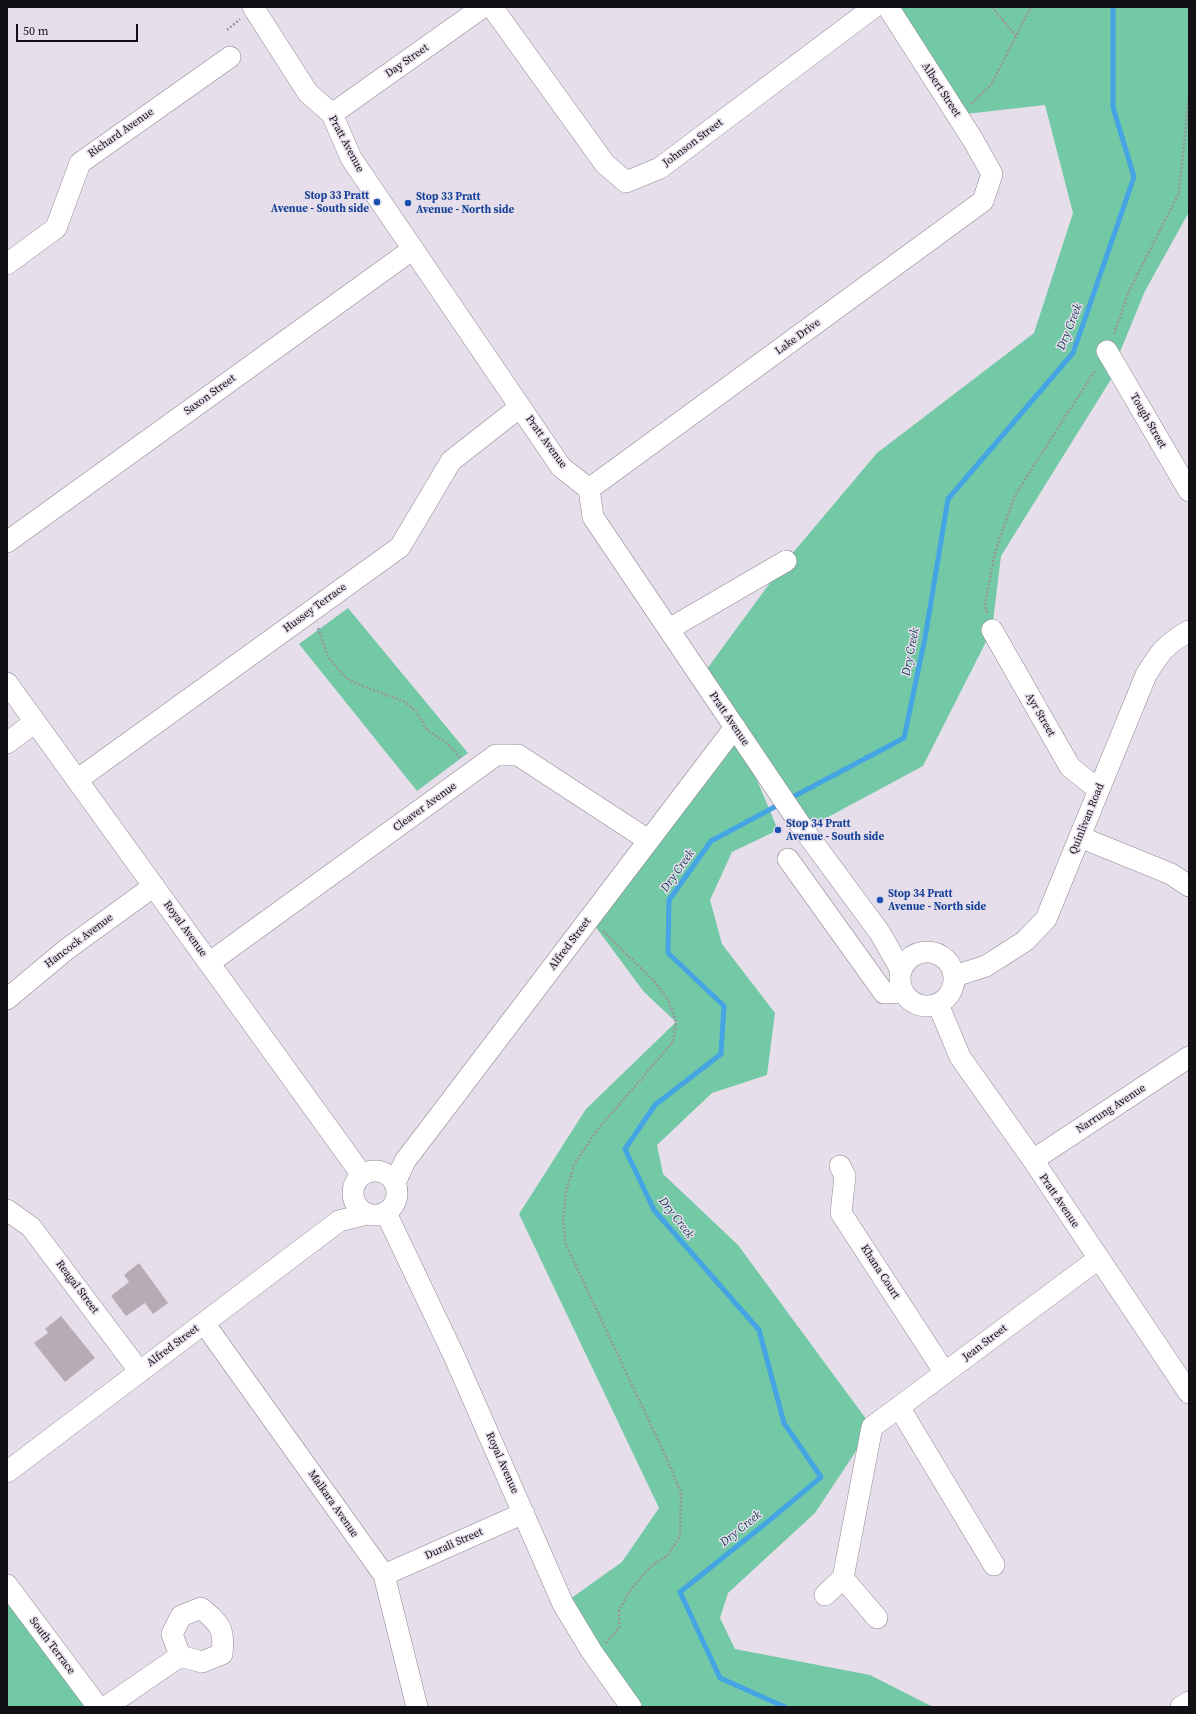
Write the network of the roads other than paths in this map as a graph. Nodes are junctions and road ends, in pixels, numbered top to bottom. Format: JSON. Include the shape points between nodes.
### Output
{"nodes":[{"id":1,"x":874,"y":7,"type":"edge"},
{"id":2,"x":888,"y":7,"type":"edge"},
{"id":3,"x":482,"y":8,"type":"edge"},
{"id":4,"x":247,"y":12,"type":"edge"},
{"id":5,"x":230,"y":57,"type":"dead end"},
{"id":6,"x":332,"y":114,"type":"junction"},
{"id":7,"x":992,"y":174,"type":"joint"},
{"id":8,"x":413,"y":249,"type":"junction"},
{"id":9,"x":7,"y":264,"type":"edge"},
{"id":10,"x":1107,"y":351,"type":"road end"},
{"id":11,"x":520,"y":407,"type":"junction"},
{"id":12,"x":590,"y":489,"type":"junction"},
{"id":13,"x":1189,"y":491,"type":"edge"},
{"id":14,"x":7,"y":542,"type":"edge"},
{"id":15,"x":786,"y":560,"type":"dead end"},
{"id":16,"x":669,"y":629,"type":"junction"},
{"id":17,"x":992,"y":630,"type":"road end"},
{"id":18,"x":1189,"y":630,"type":"edge"},
{"id":19,"x":7,"y":683,"type":"edge"},
{"id":20,"x":35,"y":722,"type":"junction"},
{"id":21,"x":734,"y":726,"type":"junction"},
{"id":22,"x":7,"y":743,"type":"edge"},
{"id":23,"x":77,"y":780,"type":"junction"},
{"id":24,"x":1099,"y":790,"type":"junction"},
{"id":25,"x":1080,"y":837,"type":"junction"},
{"id":26,"x":648,"y":840,"type":"junction"},
{"id":27,"x":788,"y":859,"type":"dead end"},
{"id":28,"x":154,"y":886,"type":"junction"},
{"id":29,"x":1189,"y":886,"type":"edge"},
{"id":30,"x":907,"y":963,"type":"junction"},
{"id":31,"x":210,"y":964,"type":"junction"},
{"id":32,"x":954,"y":976,"type":"junction"},
{"id":33,"x":903,"y":992,"type":"junction"},
{"id":34,"x":7,"y":999,"type":"edge"},
{"id":35,"x":938,"y":1004,"type":"junction"},
{"id":36,"x":1189,"y":1057,"type":"edge"},
{"id":37,"x":1033,"y":1160,"type":"junction"},
{"id":38,"x":840,"y":1166,"type":"dead end"},
{"id":39,"x":379,"y":1177,"type":"junction"},
{"id":40,"x":353,"y":1195,"type":"junction"},
{"id":41,"x":7,"y":1210,"type":"edge"},
{"id":42,"x":377,"y":1213,"type":"junction"},
{"id":43,"x":339,"y":1221,"type":"junction"},
{"id":44,"x":1098,"y":1259,"type":"junction"},
{"id":45,"x":204,"y":1323,"type":"junction"},
{"id":46,"x":140,"y":1372,"type":"junction"},
{"id":47,"x":945,"y":1373,"type":"junction"},
{"id":48,"x":1189,"y":1393,"type":"edge"},
{"id":49,"x":898,"y":1407,"type":"junction"},
{"id":50,"x":7,"y":1472,"type":"edge"},
{"id":51,"x":524,"y":1513,"type":"junction"},
{"id":52,"x":994,"y":1565,"type":"dead end"},
{"id":53,"x":384,"y":1575,"type":"junction"},
{"id":54,"x":843,"y":1578,"type":"junction"},
{"id":55,"x":7,"y":1585,"type":"edge"},
{"id":56,"x":825,"y":1595,"type":"dead end"},
{"id":57,"x":877,"y":1618,"type":"dead end"},
{"id":58,"x":180,"y":1656,"type":"dead end"},
{"id":59,"x":1189,"y":1702,"type":"edge"},
{"id":60,"x":98,"y":1707,"type":"edge"},
{"id":61,"x":106,"y":1707,"type":"edge"},
{"id":62,"x":417,"y":1707,"type":"edge"},
{"id":63,"x":630,"y":1707,"type":"edge"},
{"id":64,"x":1181,"y":1707,"type":"edge"}],
"edges":[{"from":1,"to":3,"type":"street","name":"Johnson Street","via":[[660,168],[626,182],[605,164]]},
{"from":2,"to":7,"type":"street","name":"Albert Street"},
{"from":3,"to":6,"type":"street","name":"Day Street"},
{"from":4,"to":6,"type":"street","name":"Pratt Avenue","via":[[308,93]]},
{"from":5,"to":9,"type":"street","name":"Richard Avenue","via":[[80,163],[56,228]]},
{"from":6,"to":8,"type":"street","name":"Pratt Avenue","via":[[351,158]]},
{"from":7,"to":12,"type":"street","name":"Lake Drive","via":[[984,201]]},
{"from":8,"to":11,"type":"street","name":"Pratt Avenue"},
{"from":8,"to":14,"type":"street","name":"Saxon Street"},
{"from":10,"to":13,"type":"street","name":"Tough Street"},
{"from":11,"to":12,"type":"street","name":"Pratt Avenue","via":[[561,467]]},
{"from":11,"to":23,"type":"street","name":"Hussey Terrace","via":[[451,461],[400,547]]},
{"from":12,"to":16,"type":"street","name":"Pratt Avenue","via":[[593,517]]},
{"from":15,"to":16,"type":"street"},
{"from":16,"to":21,"type":"street","name":"Pratt Avenue"},
{"from":17,"to":24,"type":"street","name":"Ayr Street","via":[[1070,767]]},
{"from":18,"to":24,"type":"street","name":"Quinlivan Road","via":[[1159,653],[1146,675]]},
{"from":19,"to":20,"type":"street","name":"Royal Avenue"},
{"from":20,"to":22,"type":"street"},
{"from":20,"to":23,"type":"street","name":"Royal Avenue"},
{"from":21,"to":26,"type":"street","name":"Alfred Street"},
{"from":21,"to":30,"type":"street","name":"Pratt Avenue","via":[[804,830],[880,934]]},
{"from":23,"to":28,"type":"street","name":"Royal Avenue"},
{"from":24,"to":25,"type":"street","name":"Quinlivan Road"},
{"from":25,"to":29,"type":"street","via":[[1171,874]]},
{"from":25,"to":32,"type":"street","name":"Quinlivan Road","via":[[1046,919],[1025,941],[986,966]]},
{"from":26,"to":31,"type":"street","name":"Cleaver Avenue","via":[[518,754],[496,756]]},
{"from":26,"to":39,"type":"street","name":"Alfred Street","via":[[405,1161]]},
{"from":27,"to":33,"type":"street","via":[[884,993]]},
{"from":28,"to":31,"type":"street","name":"Royal Avenue"},
{"from":28,"to":34,"type":"street","name":"Hancock Avenue","via":[[67,949]]},
{"from":30,"to":32,"type":"street","via":[[916,954],[933,952],[952,965]]},
{"from":30,"to":33,"type":"street","via":[[900,979]]},
{"from":31,"to":39,"type":"street","name":"Royal Avenue"},
{"from":32,"to":35,"type":"street","via":[[954,987],[949,996]]},
{"from":33,"to":35,"type":"street","via":[[918,1005]]},
{"from":35,"to":37,"type":"street","name":"Pratt Avenue","via":[[960,1057]]},
{"from":36,"to":37,"type":"street","name":"Narrung Avenue"},
{"from":37,"to":44,"type":"street","name":"Pratt Avenue"},
{"from":38,"to":47,"type":"street","name":"Khana Court","via":[[846,1176],[841,1213]]},
{"from":39,"to":40,"type":"street","via":[[354,1184]]},
{"from":39,"to":42,"type":"street","via":[[397,1190],[394,1204]]},
{"from":40,"to":42,"type":"street","via":[[358,1207]]},
{"from":40,"to":43,"type":"street","name":"Alfred Street"},
{"from":41,"to":46,"type":"street","name":"Reagal Street","via":[[31,1227]]},
{"from":42,"to":43,"type":"street","name":"Alfred Street"},
{"from":42,"to":51,"type":"street","name":"Royal Avenue","via":[[455,1358]]},
{"from":43,"to":45,"type":"street","name":"Alfred Street"},
{"from":44,"to":47,"type":"street","name":"Jean Street"},
{"from":44,"to":48,"type":"street","name":"Pratt Avenue"},
{"from":45,"to":46,"type":"street","name":"Alfred Street"},
{"from":45,"to":53,"type":"street","name":"Malkara Avenue"},
{"from":46,"to":50,"type":"street","name":"Alfred Street"},
{"from":47,"to":49,"type":"street","name":"Jean Street"},
{"from":49,"to":52,"type":"street"},
{"from":49,"to":54,"type":"street","name":"Jean Street","via":[[872,1426]]},
{"from":51,"to":53,"type":"street","name":"Durali Street"},
{"from":51,"to":63,"type":"street","name":"Royal Avenue","via":[[563,1604]]},
{"from":53,"to":62,"type":"street","name":"Malkara Avenue"},
{"from":54,"to":56,"type":"street"},
{"from":54,"to":57,"type":"street"},
{"from":55,"to":60,"type":"street","name":"South Terrace"},
{"from":58,"to":61,"type":"street"},
{"from":59,"to":64,"type":"street"}]}
